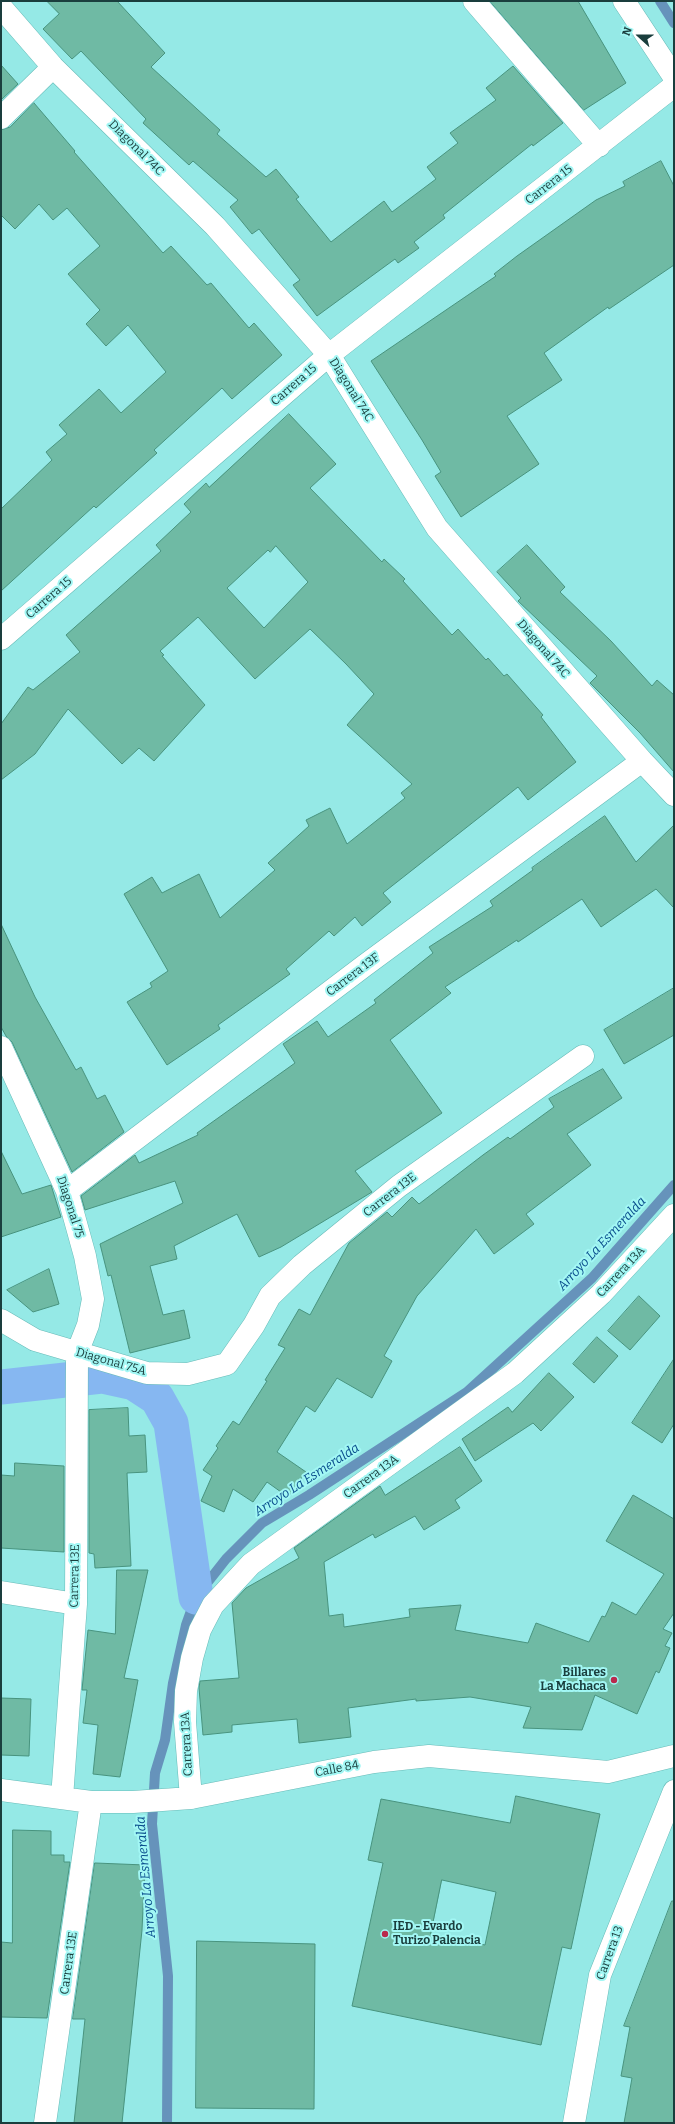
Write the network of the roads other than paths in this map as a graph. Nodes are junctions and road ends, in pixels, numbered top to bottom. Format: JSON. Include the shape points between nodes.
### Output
{"nodes":[{"id":1,"x":474,"y":1,"type":"edge"},
{"id":2,"x":624,"y":1,"type":"edge"},
{"id":3,"x":1,"y":7,"type":"edge"},
{"id":4,"x":54,"y":67,"type":"junction"},
{"id":5,"x":674,"y":77,"type":"edge"},
{"id":6,"x":674,"y":86,"type":"edge"},
{"id":7,"x":1,"y":118,"type":"edge"},
{"id":8,"x":599,"y":146,"type":"junction"},
{"id":9,"x":329,"y":355,"type":"junction"},
{"id":10,"x":1,"y":640,"type":"edge"},
{"id":11,"x":642,"y":761,"type":"junction"},
{"id":12,"x":674,"y":795,"type":"edge"},
{"id":13,"x":1,"y":1047,"type":"edge"},
{"id":14,"x":583,"y":1056,"type":"dead end"},
{"id":15,"x":67,"y":1191,"type":"junction"},
{"id":16,"x":674,"y":1215,"type":"edge"},
{"id":17,"x":1,"y":1320,"type":"edge"},
{"id":18,"x":77,"y":1359,"type":"junction"},
{"id":19,"x":227,"y":1364,"type":"joint"},
{"id":20,"x":1,"y":1592,"type":"edge"},
{"id":21,"x":76,"y":1604,"type":"junction"},
{"id":22,"x":674,"y":1756,"type":"edge"},
{"id":23,"x":1,"y":1790,"type":"edge"},
{"id":24,"x":674,"y":1790,"type":"edge"},
{"id":25,"x":62,"y":1798,"type":"junction"},
{"id":26,"x":182,"y":1799,"type":"junction"},
{"id":27,"x":91,"y":1802,"type":"junction"},
{"id":28,"x":45,"y":2123,"type":"edge"},
{"id":29,"x":574,"y":2123,"type":"edge"}],
"edges":[{"from":1,"to":8,"type":"street"},
{"from":2,"to":5,"type":"street"},
{"from":3,"to":4,"type":"street","name":"Diagonal 74C"},
{"from":4,"to":7,"type":"street"},
{"from":4,"to":9,"type":"street","name":"Diagonal 74C","via":[[215,226]]},
{"from":6,"to":8,"type":"street","name":"Carrera 15"},
{"from":8,"to":9,"type":"street","name":"Carrera 15"},
{"from":9,"to":10,"type":"street","name":"Carrera 15"},
{"from":9,"to":11,"type":"street","name":"Diagonal 74C","via":[[436,528]]},
{"from":11,"to":12,"type":"street","name":"Diagonal 74C"},
{"from":11,"to":15,"type":"street","name":"Carrera 13F","via":[[364,966]]},
{"from":13,"to":15,"type":"street","name":"Diagonal 75"},
{"from":14,"to":19,"type":"street","name":"Carrera 13E","via":[[399,1186],[302,1264],[270,1296]]},
{"from":15,"to":18,"type":"street","name":"Diagonal 75","via":[[85,1256],[93,1299]]},
{"from":16,"to":26,"type":"street","name":"Carrera 13A","via":[[601,1294],[514,1373],[252,1564],[214,1605],[200,1630],[186,1691]]},
{"from":17,"to":18,"type":"street","name":"Diagonal 75A"},
{"from":18,"to":19,"type":"street","name":"Diagonal 75A","via":[[147,1373],[188,1374]]},
{"from":18,"to":21,"type":"street","name":"Carrera 13E"},
{"from":20,"to":21,"type":"street"},
{"from":21,"to":25,"type":"street","name":"Carrera 13E"},
{"from":22,"to":26,"type":"street","name":"Calle 84","via":[[608,1772],[429,1756],[374,1762]]},
{"from":23,"to":25,"type":"street","name":"Calle 84"},
{"from":24,"to":29,"type":"street","name":"Carrera 13","via":[[600,1975]]},
{"from":25,"to":27,"type":"street","name":"Calle 84"},
{"from":26,"to":27,"type":"street","name":"Calle 84"},
{"from":27,"to":28,"type":"street","name":"Carrera 13E"}]}
